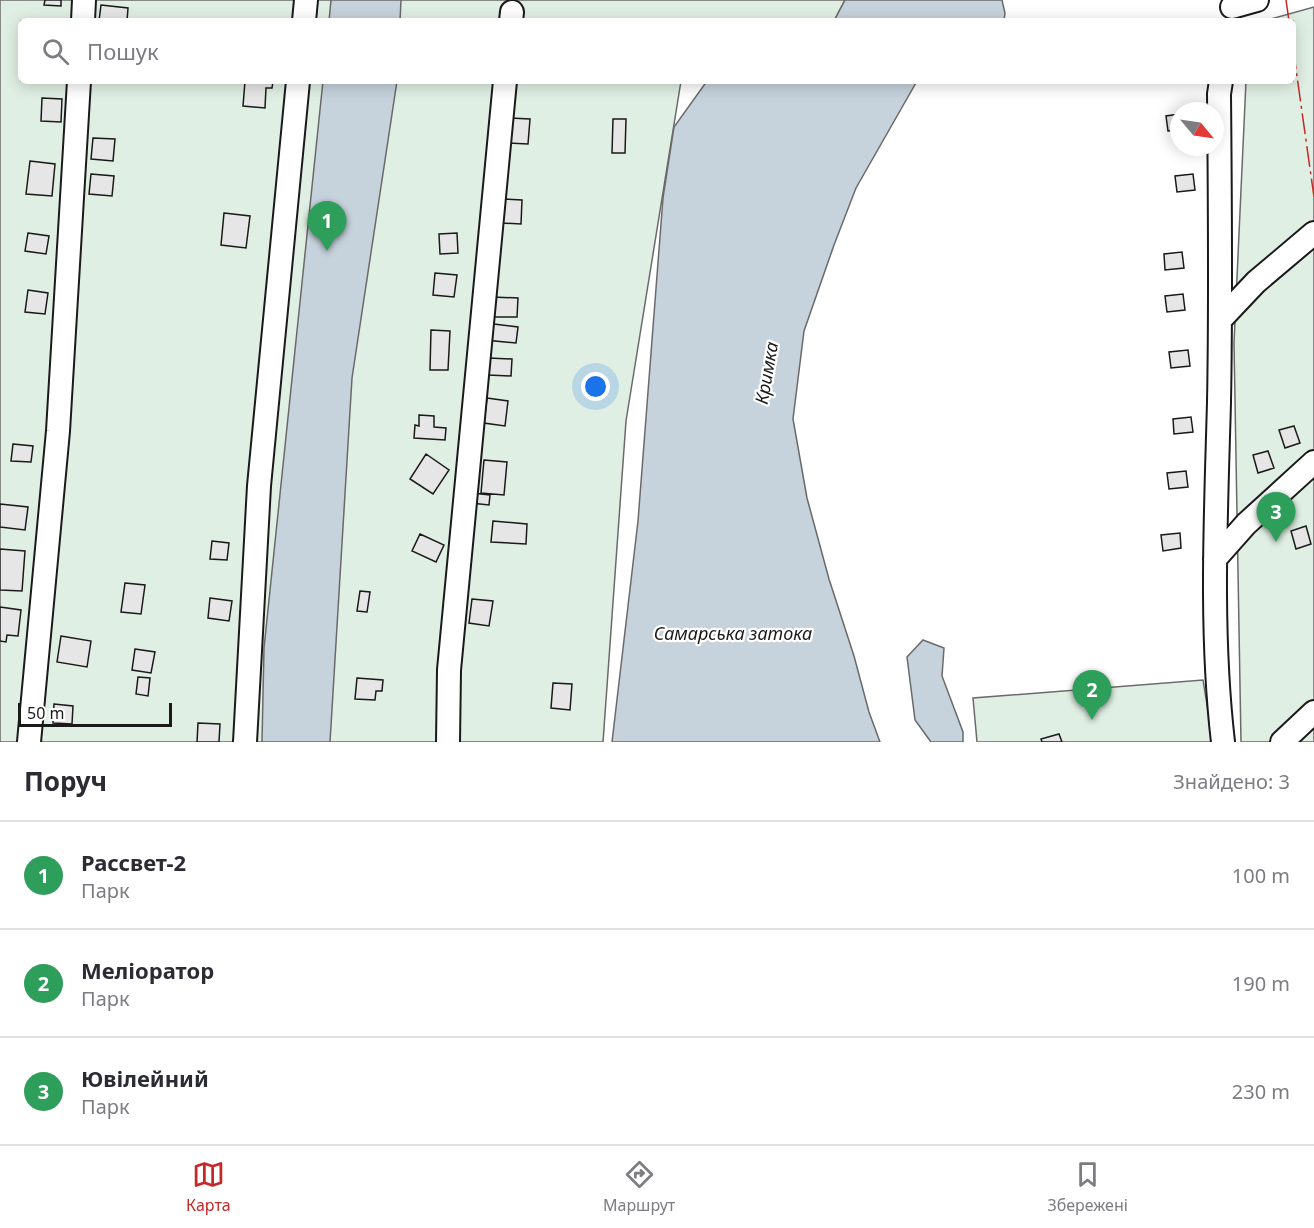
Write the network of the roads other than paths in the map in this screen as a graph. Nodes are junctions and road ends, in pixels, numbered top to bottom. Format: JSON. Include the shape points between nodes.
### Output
{"nodes":[{"id":1,"x":84,"y":0,"type":"edge"},
{"id":2,"x":306,"y":0,"type":"edge"},
{"id":3,"x":1257,"y":0,"type":"edge"},
{"id":4,"x":1231,"y":9,"type":"edge"},
{"id":5,"x":82,"y":18,"type":"edge"},
{"id":6,"x":304,"y":18,"type":"edge"},
{"id":7,"x":79,"y":84,"type":"edge"},
{"id":8,"x":298,"y":84,"type":"edge"},
{"id":9,"x":505,"y":84,"type":"edge"},
{"id":10,"x":1221,"y":84,"type":"edge"},
{"id":11,"x":1314,"y":233,"type":"edge"},
{"id":12,"x":1221,"y":319,"type":"junction"},
{"id":13,"x":1314,"y":462,"type":"edge"},
{"id":14,"x":1215,"y":559,"type":"junction"},
{"id":15,"x":1314,"y":712,"type":"edge"},
{"id":16,"x":1219,"y":741,"type":"edge"},
{"id":17,"x":29,"y":742,"type":"edge"},
{"id":18,"x":245,"y":742,"type":"edge"},
{"id":19,"x":448,"y":742,"type":"edge"},
{"id":20,"x":1282,"y":742,"type":"edge"}],
"edges":[{"from":1,"to":5,"type":"street"},
{"from":2,"to":6,"type":"street"},
{"from":3,"to":4,"type":"street"},
{"from":7,"to":17,"type":"street","via":[[58,431]]},
{"from":8,"to":18,"type":"street","via":[[259,486]]},
{"from":9,"to":19,"type":"street","via":[[449,670]]},
{"from":10,"to":12,"type":"street"},
{"from":11,"to":12,"type":"street","via":[[1256,282]]},
{"from":12,"to":14,"type":"street"},
{"from":13,"to":14,"type":"street","via":[[1246,524]]},
{"from":14,"to":16,"type":"street"},
{"from":15,"to":20,"type":"street"}]}
